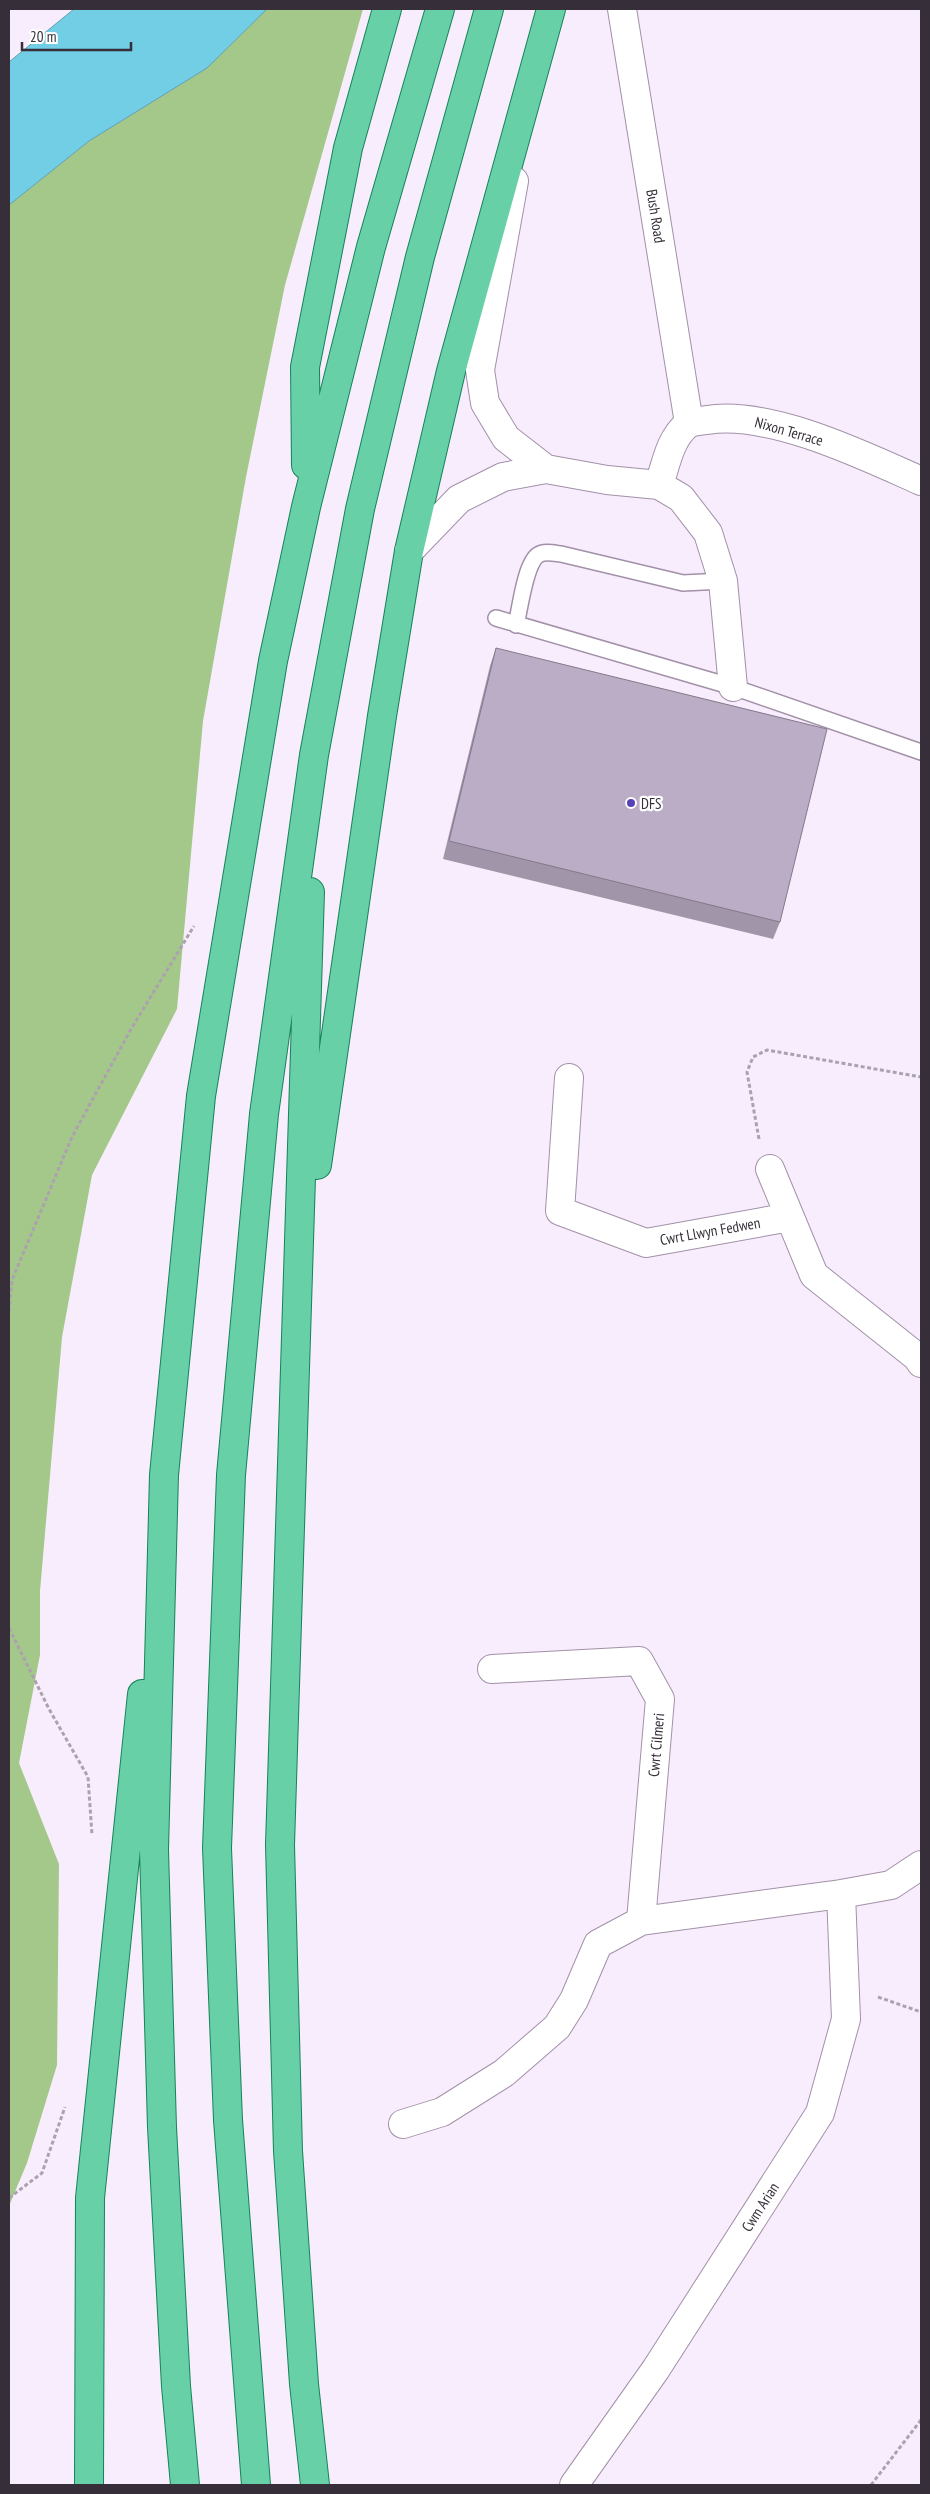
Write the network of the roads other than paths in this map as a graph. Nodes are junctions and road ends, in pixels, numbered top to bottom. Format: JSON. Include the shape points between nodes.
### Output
{"nodes":[{"id":1,"x":386,"y":9,"type":"edge"},
{"id":2,"x":440,"y":9,"type":"edge"},
{"id":3,"x":489,"y":9,"type":"edge"},
{"id":4,"x":551,"y":9,"type":"edge"},
{"id":5,"x":622,"y":9,"type":"edge"},
{"id":6,"x":532,"y":81,"type":"junction"},
{"id":7,"x":689,"y":423,"type":"junction"},
{"id":8,"x":546,"y":469,"type":"junction"},
{"id":9,"x":921,"y":481,"type":"edge"},
{"id":10,"x":659,"y":485,"type":"junction"},
{"id":11,"x":306,"y":507,"type":"junction"},
{"id":12,"x":409,"y":550,"type":"junction"},
{"id":13,"x":722,"y":581,"type":"junction"},
{"id":14,"x":496,"y":618,"type":"dead end"},
{"id":15,"x":516,"y":625,"type":"junction"},
{"id":16,"x":733,"y":687,"type":"junction"},
{"id":17,"x":921,"y":752,"type":"edge"},
{"id":18,"x":314,"y":755,"type":"junction"},
{"id":19,"x":569,"y":1078,"type":"dead end"},
{"id":20,"x":770,"y":1169,"type":"road end"},
{"id":21,"x":790,"y":1217,"type":"junction"},
{"id":22,"x":299,"y":1294,"type":"junction"},
{"id":23,"x":921,"y":1363,"type":"edge"},
{"id":24,"x":164,"y":1475,"type":"junction"},
{"id":25,"x":492,"y":1669,"type":"dead end"},
{"id":26,"x":921,"y":1865,"type":"edge"},
{"id":27,"x":841,"y":1894,"type":"junction"},
{"id":28,"x":641,"y":1920,"type":"junction"},
{"id":29,"x":402,"y":2124,"type":"dead end"},
{"id":30,"x":89,"y":2485,"type":"edge"},
{"id":31,"x":185,"y":2485,"type":"edge"},
{"id":32,"x":256,"y":2485,"type":"edge"},
{"id":33,"x":315,"y":2485,"type":"edge"},
{"id":34,"x":574,"y":2485,"type":"edge"}],
"edges":[{"from":1,"to":11,"type":"main road","via":[[348,148],[305,367]]},
{"from":2,"to":11,"type":"main road","via":[[371,247]]},
{"from":3,"to":18,"type":"main road","via":[[420,257],[360,509]]},
{"from":4,"to":6,"type":"main road"},
{"from":5,"to":7,"type":"street","name":"Bush Road"},
{"from":6,"to":8,"type":"street","via":[[480,370],[485,403],[506,438]]},
{"from":6,"to":12,"type":"main road","via":[[451,371]]},
{"from":7,"to":9,"type":"street","name":"Nixon Terrace","via":[[724,418],[760,421],[844,447]]},
{"from":7,"to":10,"type":"street","via":[[673,441]]},
{"from":8,"to":10,"type":"street"},
{"from":8,"to":12,"type":"street","via":[[503,477],[459,499]]},
{"from":10,"to":13,"type":"street","via":[[681,498],[708,533]]},
{"from":11,"to":24,"type":"main road","via":[[273,661],[201,1096]]},
{"from":12,"to":22,"type":"main road"},
{"from":13,"to":15,"type":"lane","via":[[683,584],[548,552],[539,554],[530,563]]},
{"from":13,"to":16,"type":"street"},
{"from":14,"to":15,"type":"lane"},
{"from":15,"to":16,"type":"lane"},
{"from":16,"to":17,"type":"lane"},
{"from":18,"to":22,"type":"main road"},
{"from":18,"to":32,"type":"main road","via":[[264,1114],[231,1475],[217,1848],[228,2120]]},
{"from":19,"to":21,"type":"street","name":"Cwrt Llwyn Fedwen","via":[[560,1211],[646,1243]]},
{"from":20,"to":21,"type":"street"},
{"from":21,"to":23,"type":"street","via":[[814,1275]]},
{"from":22,"to":33,"type":"main road","via":[[280,1844],[288,2151],[304,2384]]},
{"from":24,"to":30,"type":"main road","via":[[90,2198]]},
{"from":24,"to":31,"type":"main road","via":[[154,1850],[162,2127],[176,2386]]},
{"from":25,"to":28,"type":"street","name":"Cwrt Cilmeri","via":[[639,1661],[660,1699]]},
{"from":26,"to":27,"type":"street","via":[[891,1885]]},
{"from":27,"to":28,"type":"street"},
{"from":27,"to":34,"type":"street","name":"Cwm Arian","via":[[846,2019],[820,2113],[656,2369]]},
{"from":28,"to":29,"type":"street","via":[[598,1944],[574,2000],[557,2027],[511,2067],[442,2112]]}]}
